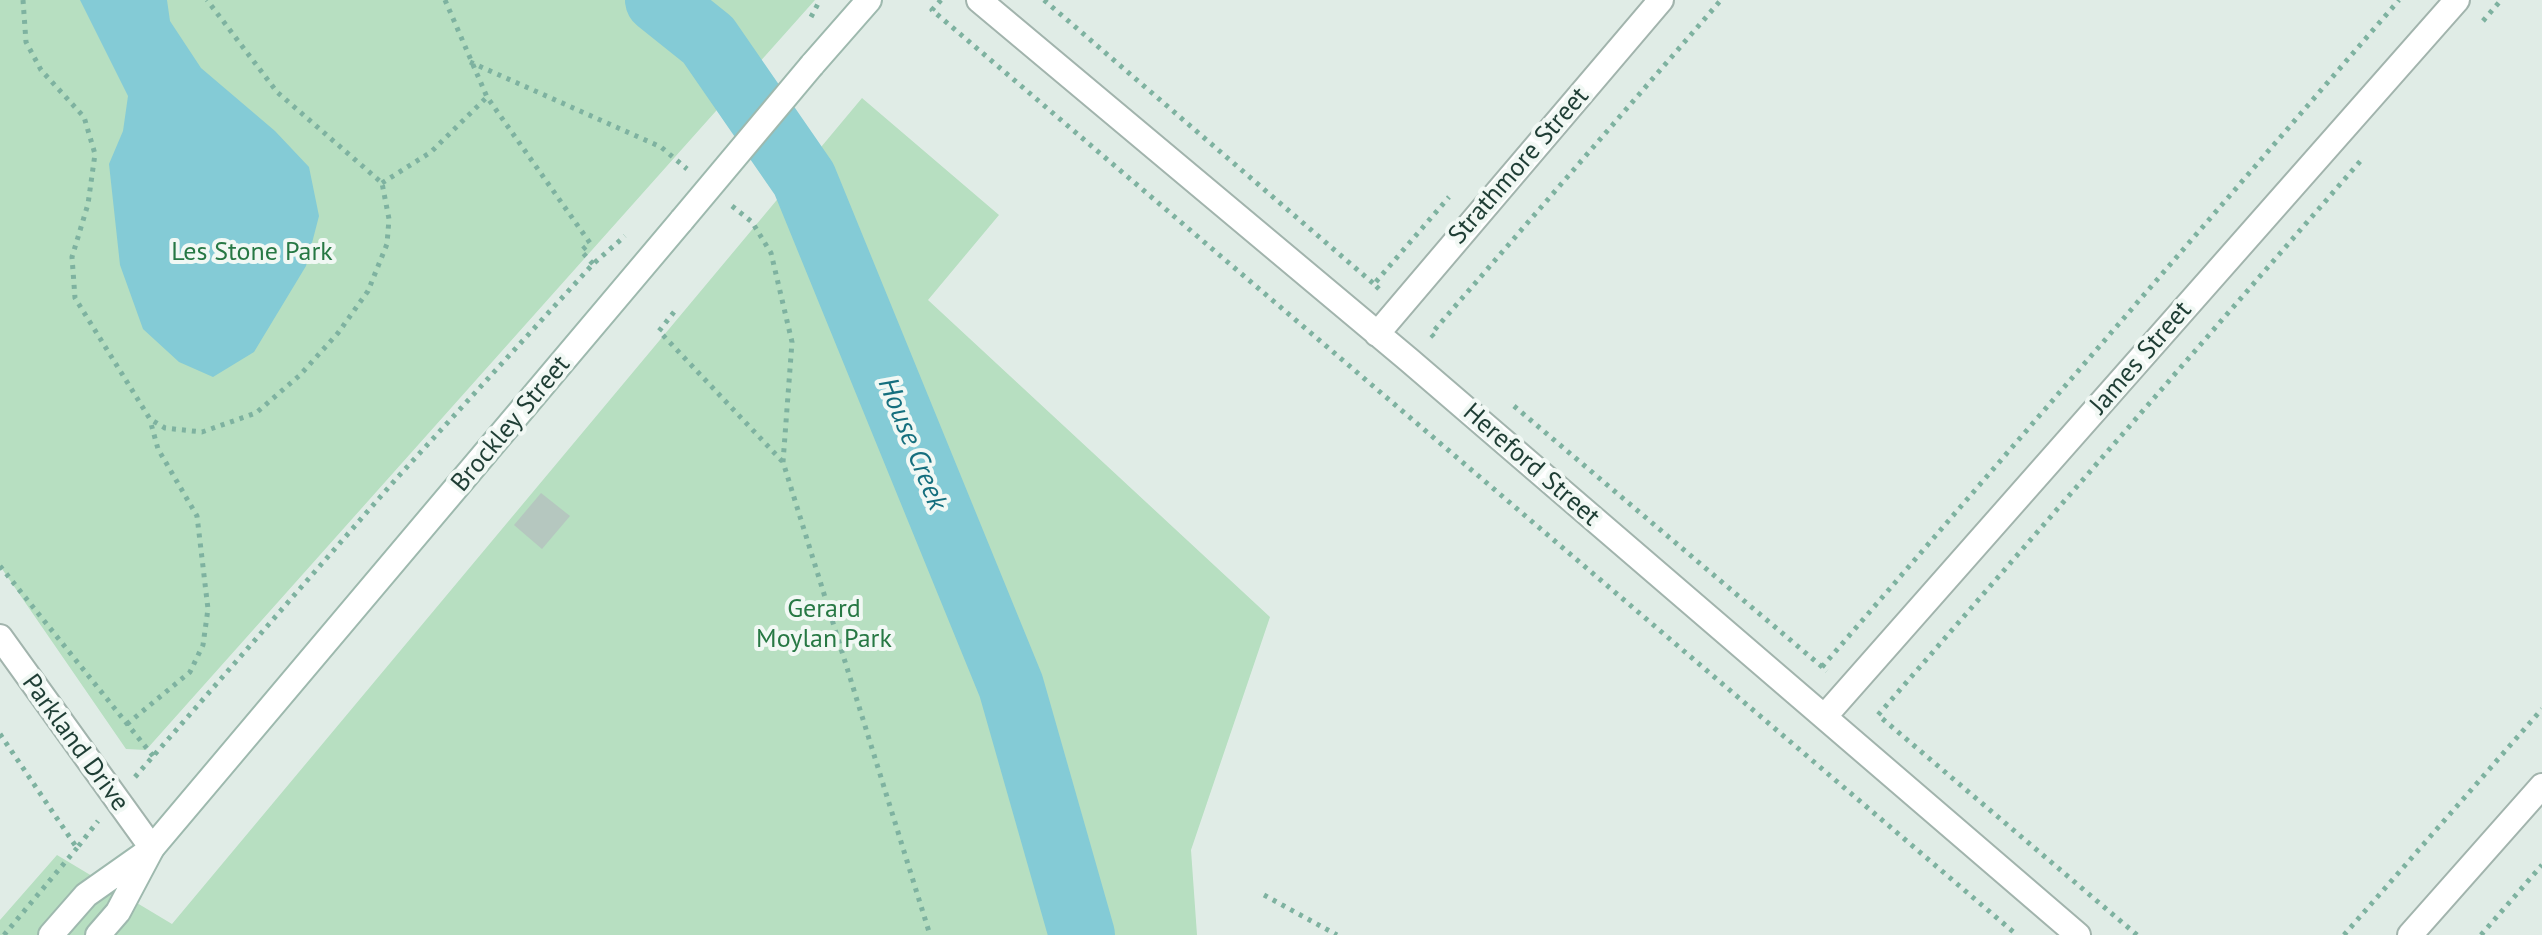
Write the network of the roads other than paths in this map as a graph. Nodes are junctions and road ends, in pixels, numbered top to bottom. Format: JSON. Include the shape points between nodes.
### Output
{"nodes":[{"id":1,"x":869,"y":0,"type":"edge"},
{"id":2,"x":979,"y":0,"type":"edge"},
{"id":3,"x":1661,"y":0,"type":"edge"},
{"id":4,"x":2457,"y":0,"type":"edge"},
{"id":5,"x":1377,"y":334,"type":"junction"},
{"id":6,"x":0,"y":637,"type":"edge"},
{"id":7,"x":1825,"y":716,"type":"junction"},
{"id":8,"x":2542,"y":786,"type":"edge"},
{"id":9,"x":152,"y":848,"type":"junction"},
{"id":10,"x":51,"y":935,"type":"edge"},
{"id":11,"x":98,"y":935,"type":"edge"},
{"id":12,"x":2078,"y":935,"type":"edge"},
{"id":13,"x":2410,"y":935,"type":"edge"}],
"edges":[{"from":1,"to":9,"type":"street","name":"Brockley Street","bridge":true},
{"from":2,"to":5,"type":"street","name":"Hereford Street"},
{"from":3,"to":5,"type":"street","name":"Strathmore Street"},
{"from":4,"to":7,"type":"street","name":"James Street"},
{"from":5,"to":7,"type":"street","name":"Hereford Street"},
{"from":6,"to":9,"type":"street","name":"Parkland Drive"},
{"from":7,"to":12,"type":"street","name":"Hereford Street"},
{"from":8,"to":13,"type":"street"},
{"from":9,"to":10,"type":"street","name":"Brockley Street","via":[[86,895]]},
{"from":9,"to":11,"type":"street","name":"Brockley Street","via":[[118,912]]}]}
